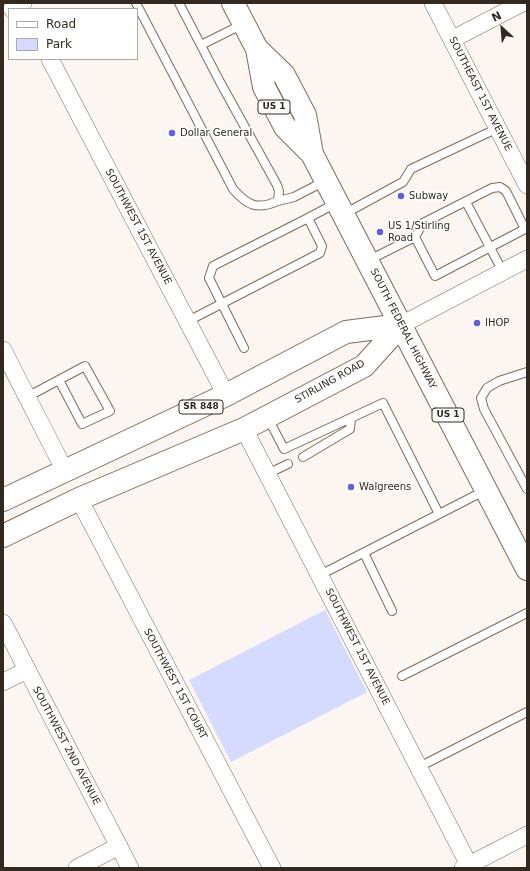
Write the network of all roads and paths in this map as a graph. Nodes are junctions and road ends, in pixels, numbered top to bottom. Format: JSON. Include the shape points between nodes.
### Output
{"nodes":[{"id":1,"x":136,"y":3,"type":"edge"},
{"id":2,"x":179,"y":3,"type":"edge"},
{"id":3,"x":234,"y":3,"type":"edge"},
{"id":4,"x":433,"y":3,"type":"edge"},
{"id":5,"x":522,"y":3,"type":"edge"},
{"id":6,"x":244,"y":23,"type":"junction"},
{"id":7,"x":453,"y":40,"type":"junction"},
{"id":8,"x":201,"y":45,"type":"junction"},
{"id":9,"x":51,"y":60,"type":"edge"},
{"id":10,"x":498,"y":128,"type":"junction"},
{"id":11,"x":326,"y":181,"type":"junction"},
{"id":12,"x":527,"y":185,"type":"edge"},
{"id":13,"x":278,"y":201,"type":"junction"},
{"id":14,"x":466,"y":202,"type":"junction"},
{"id":15,"x":340,"y":208,"type":"junction"},
{"id":16,"x":308,"y":218,"type":"junction"},
{"id":17,"x":415,"y":237,"type":"junction"},
{"id":18,"x":489,"y":247,"type":"junction"},
{"id":19,"x":527,"y":259,"type":"edge"},
{"id":20,"x":368,"y":261,"type":"junction"},
{"id":21,"x":503,"y":272,"type":"junction"},
{"id":22,"x":221,"y":304,"type":"junction"},
{"id":23,"x":188,"y":321,"type":"junction"},
{"id":24,"x":401,"y":325,"type":"junction"},
{"id":25,"x":244,"y":348,"type":"dead end"},
{"id":26,"x":3,"y":350,"type":"edge"},
{"id":27,"x":527,"y":372,"type":"edge"},
{"id":28,"x":59,"y":380,"type":"junction"},
{"id":29,"x":226,"y":395,"type":"junction"},
{"id":30,"x":27,"y":397,"type":"junction"},
{"id":31,"x":267,"y":416,"type":"junction"},
{"id":32,"x":351,"y":418,"type":"junction"},
{"id":33,"x":244,"y":429,"type":"junction"},
{"id":34,"x":303,"y":457,"type":"dead end"},
{"id":35,"x":288,"y":464,"type":"dead end"},
{"id":36,"x":64,"y":471,"type":"junction"},
{"id":37,"x":267,"y":474,"type":"junction"},
{"id":38,"x":527,"y":489,"type":"edge"},
{"id":39,"x":486,"y":490,"type":"junction"},
{"id":40,"x":79,"y":499,"type":"junction"},
{"id":41,"x":3,"y":500,"type":"edge"},
{"id":42,"x":439,"y":514,"type":"junction"},
{"id":43,"x":3,"y":536,"type":"edge"},
{"id":44,"x":364,"y":553,"type":"junction"},
{"id":45,"x":527,"y":569,"type":"edge"},
{"id":46,"x":320,"y":575,"type":"junction"},
{"id":47,"x":392,"y":611,"type":"dead end"},
{"id":48,"x":527,"y":613,"type":"edge"},
{"id":49,"x":3,"y":623,"type":"edge"},
{"id":50,"x":26,"y":670,"type":"junction"},
{"id":51,"x":402,"y":676,"type":"dead end"},
{"id":52,"x":3,"y":682,"type":"edge"},
{"id":53,"x":527,"y":712,"type":"edge"},
{"id":54,"x":419,"y":767,"type":"junction"},
{"id":55,"x":527,"y":835,"type":"edge"},
{"id":56,"x":119,"y":846,"type":"junction"},
{"id":57,"x":466,"y":866,"type":"edge"},
{"id":58,"x":77,"y":868,"type":"edge"},
{"id":59,"x":130,"y":868,"type":"edge"},
{"id":60,"x":272,"y":868,"type":"edge"}],
"edges":[{"from":1,"to":13,"type":"lane","via":[[233,190],[243,200],[256,205],[266,206]]},
{"from":2,"to":8,"type":"lane"},
{"from":3,"to":6,"type":"main road","name":"SOUTH FEDERAL HIGHWAY","number":"US 1"},
{"from":4,"to":7,"type":"street","name":"SOUTHEAST 1ST AVENUE"},
{"from":5,"to":7,"type":"street"},
{"from":6,"to":8,"type":"lane"},
{"from":6,"to":11,"type":"main road","name":"SOUTH FEDERAL HIGHWAY","number":"US 1","via":[[257,49],[264,87],[285,127],[312,154]]},
{"from":7,"to":10,"type":"street","name":"SOUTHEAST 1ST AVENUE"},
{"from":8,"to":13,"type":"lane","via":[[277,185]]},
{"from":9,"to":23,"type":"street","name":"SOUTHWEST 1ST AVENUE"},
{"from":10,"to":12,"type":"street","name":"SOUTHEAST 1ST AVENUE"},
{"from":10,"to":15,"type":"lane","via":[[411,169],[403,182]]},
{"from":11,"to":13,"type":"lane","via":[[294,197]]},
{"from":11,"to":15,"type":"main road","name":"SOUTH FEDERAL HIGHWAY","number":"US 1"},
{"from":14,"to":17,"type":"lane","via":[[423,223]]},
{"from":14,"to":18,"type":"lane"},
{"from":14,"to":18,"type":"lane","via":[[492,188],[500,187],[506,191],[525,229]]},
{"from":15,"to":16,"type":"lane"},
{"from":15,"to":20,"type":"main road","name":"SOUTH FEDERAL HIGHWAY","number":"US 1"},
{"from":16,"to":22,"type":"lane","via":[[214,266],[209,278]]},
{"from":16,"to":22,"type":"lane","via":[[322,246],[320,253]]},
{"from":17,"to":18,"type":"lane","via":[[435,276]]},
{"from":17,"to":20,"type":"lane"},
{"from":18,"to":21,"type":"lane"},
{"from":19,"to":21,"type":"street"},
{"from":20,"to":24,"type":"main road","name":"SOUTH FEDERAL HIGHWAY","number":"US 1"},
{"from":21,"to":24,"type":"street"},
{"from":22,"to":23,"type":"lane"},
{"from":22,"to":25,"type":"lane"},
{"from":23,"to":29,"type":"street","name":"SOUTHWEST 1ST AVENUE"},
{"from":24,"to":29,"type":"main road","number":"SR 848","via":[[346,332]]},
{"from":24,"to":31,"type":"main road","name":"STIRLING ROAD","via":[[364,366]]},
{"from":24,"to":39,"type":"main road","name":"SOUTH FEDERAL HIGHWAY","number":"US 1"},
{"from":26,"to":30,"type":"street"},
{"from":27,"to":38,"type":"lane","via":[[499,381],[488,388],[481,398],[484,409]]},
{"from":28,"to":28,"type":"lane","via":[[85,366],[110,411],[82,424]]},
{"from":28,"to":30,"type":"lane"},
{"from":29,"to":36,"type":"main road","number":"SR 848"},
{"from":30,"to":36,"type":"street"},
{"from":31,"to":32,"type":"lane","via":[[284,449]]},
{"from":31,"to":33,"type":"main road","name":"STIRLING ROAD"},
{"from":32,"to":34,"type":"lane","via":[[350,429]]},
{"from":32,"to":42,"type":"lane","via":[[383,403]]},
{"from":33,"to":37,"type":"street","name":"SOUTHWEST 1ST AVENUE"},
{"from":33,"to":40,"type":"main road","name":"STIRLING ROAD"},
{"from":35,"to":37,"type":"lane"},
{"from":36,"to":41,"type":"main road","number":"SR 848"},
{"from":37,"to":46,"type":"street","name":"SOUTHWEST 1ST AVENUE"},
{"from":39,"to":42,"type":"lane"},
{"from":39,"to":45,"type":"main road","name":"SOUTH FEDERAL HIGHWAY","number":"US 1"},
{"from":40,"to":43,"type":"main road","name":"STIRLING ROAD"},
{"from":40,"to":60,"type":"street","name":"SOUTHWEST 1ST COURT"},
{"from":42,"to":44,"type":"lane"},
{"from":44,"to":46,"type":"lane"},
{"from":44,"to":47,"type":"lane"},
{"from":46,"to":54,"type":"street","name":"SOUTHWEST 1ST AVENUE"},
{"from":48,"to":51,"type":"lane"},
{"from":49,"to":50,"type":"street","name":"SOUTHWEST 2ND AVENUE"},
{"from":50,"to":52,"type":"street"},
{"from":50,"to":56,"type":"street","name":"SOUTHWEST 2ND AVENUE"},
{"from":53,"to":54,"type":"lane"},
{"from":54,"to":57,"type":"street","name":"SOUTHWEST 1ST AVENUE"},
{"from":55,"to":57,"type":"street"},
{"from":56,"to":58,"type":"street"},
{"from":56,"to":59,"type":"street","name":"SOUTHWEST 2ND AVENUE"}]}
